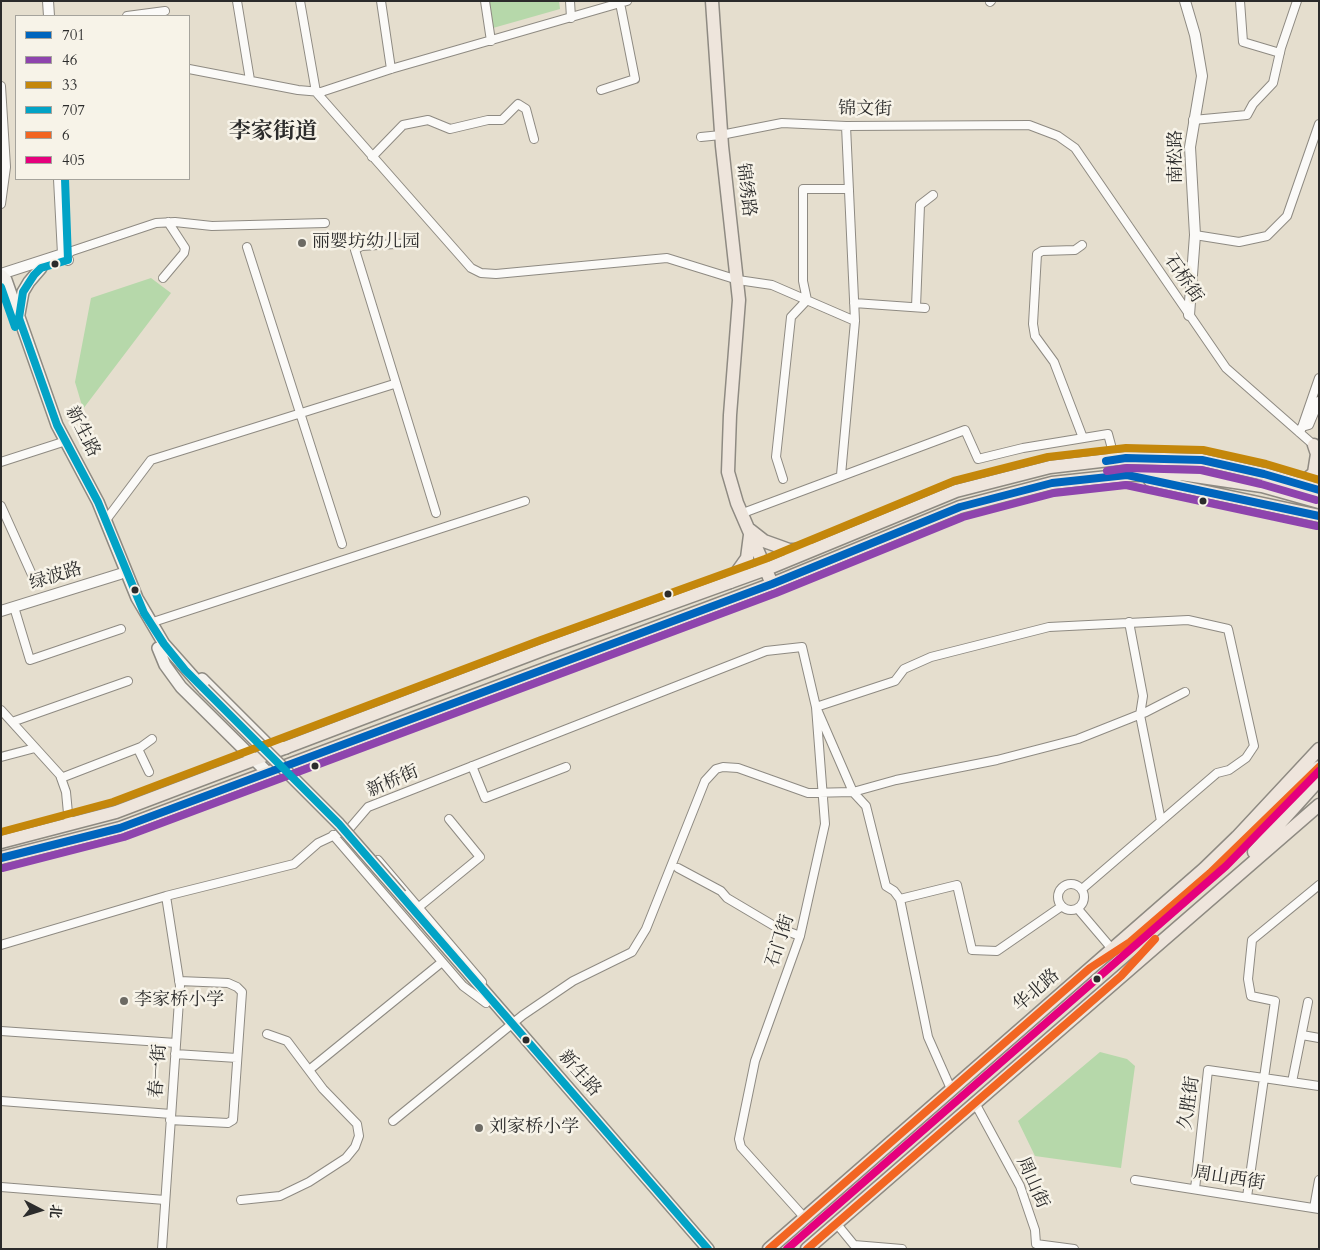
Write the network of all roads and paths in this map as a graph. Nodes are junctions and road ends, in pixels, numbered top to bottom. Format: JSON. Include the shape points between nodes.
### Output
{"nodes":[{"id":1,"x":48,"y":1,"type":"edge"},
{"id":2,"x":55,"y":1,"type":"edge"},
{"id":3,"x":164,"y":1,"type":"edge"},
{"id":4,"x":237,"y":1,"type":"edge"},
{"id":5,"x":300,"y":1,"type":"edge"},
{"id":6,"x":382,"y":1,"type":"edge"},
{"id":7,"x":485,"y":1,"type":"edge"},
{"id":8,"x":570,"y":1,"type":"edge"},
{"id":9,"x":712,"y":1,"type":"edge"},
{"id":10,"x":1185,"y":1,"type":"edge"},
{"id":11,"x":1240,"y":1,"type":"edge"},
{"id":12,"x":1297,"y":1,"type":"edge"},
{"id":13,"x":623,"y":2,"type":"edge"},
{"id":14,"x":166,"y":14,"type":"edge"},
{"id":15,"x":49,"y":15,"type":"edge"},
{"id":16,"x":56,"y":15,"type":"edge"},
{"id":17,"x":146,"y":15,"type":"edge"},
{"id":18,"x":571,"y":18,"type":"junction"},
{"id":19,"x":491,"y":40,"type":"junction"},
{"id":20,"x":1280,"y":53,"type":"junction"},
{"id":21,"x":190,"y":69,"type":"edge"},
{"id":22,"x":391,"y":69,"type":"junction"},
{"id":23,"x":250,"y":80,"type":"junction"},
{"id":24,"x":1,"y":86,"type":"edge"},
{"id":25,"x":601,"y":90,"type":"dead end"},
{"id":26,"x":316,"y":92,"type":"junction"},
{"id":27,"x":1193,"y":120,"type":"junction"},
{"id":28,"x":1319,"y":124,"type":"edge"},
{"id":29,"x":846,"y":126,"type":"junction"},
{"id":30,"x":1029,"y":126,"type":"joint"},
{"id":31,"x":721,"y":136,"type":"junction"},
{"id":32,"x":701,"y":137,"type":"dead end"},
{"id":33,"x":534,"y":139,"type":"dead end"},
{"id":34,"x":372,"y":157,"type":"junction"},
{"id":35,"x":59,"y":180,"type":"edge"},
{"id":36,"x":65,"y":180,"type":"edge"},
{"id":37,"x":849,"y":189,"type":"junction"},
{"id":38,"x":932,"y":195,"type":"dead end"},
{"id":39,"x":1,"y":204,"type":"edge"},
{"id":40,"x":168,"y":222,"type":"junction"},
{"id":41,"x":325,"y":223,"type":"dead end"},
{"id":42,"x":1195,"y":234,"type":"junction"},
{"id":43,"x":412,"y":243,"type":"dead end"},
{"id":44,"x":1082,"y":245,"type":"dead end"},
{"id":45,"x":247,"y":247,"type":"dead end"},
{"id":46,"x":67,"y":255,"type":"junction"},
{"id":47,"x":41,"y":268,"type":"junction"},
{"id":48,"x":164,"y":278,"type":"dead end"},
{"id":49,"x":2,"y":279,"type":"edge"},
{"id":50,"x":738,"y":280,"type":"junction"},
{"id":51,"x":807,"y":300,"type":"junction"},
{"id":52,"x":854,"y":303,"type":"junction"},
{"id":53,"x":916,"y":307,"type":"junction"},
{"id":54,"x":925,"y":308,"type":"dead end"},
{"id":55,"x":1188,"y":315,"type":"junction"},
{"id":56,"x":19,"y":318,"type":"junction"},
{"id":57,"x":855,"y":321,"type":"junction"},
{"id":58,"x":1319,"y":378,"type":"edge"},
{"id":59,"x":394,"y":384,"type":"junction"},
{"id":60,"x":1319,"y":401,"type":"edge"},
{"id":61,"x":301,"y":413,"type":"junction"},
{"id":62,"x":1301,"y":430,"type":"junction"},
{"id":63,"x":1082,"y":438,"type":"junction"},
{"id":64,"x":62,"y":442,"type":"junction"},
{"id":65,"x":1316,"y":447,"type":"edge"},
{"id":66,"x":1115,"y":460,"type":"junction"},
{"id":67,"x":1,"y":462,"type":"edge"},
{"id":68,"x":841,"y":475,"type":"junction"},
{"id":69,"x":1128,"y":475,"type":"junction"},
{"id":70,"x":783,"y":479,"type":"dead end"},
{"id":71,"x":1300,"y":484,"type":"junction"},
{"id":72,"x":1319,"y":490,"type":"edge"},
{"id":73,"x":525,"y":502,"type":"dead end"},
{"id":74,"x":1319,"y":502,"type":"edge"},
{"id":75,"x":1,"y":506,"type":"edge"},
{"id":76,"x":436,"y":513,"type":"dead end"},
{"id":77,"x":742,"y":514,"type":"junction"},
{"id":78,"x":1319,"y":516,"type":"edge"},
{"id":79,"x":106,"y":520,"type":"junction"},
{"id":80,"x":10,"y":526,"type":"junction"},
{"id":81,"x":1,"y":528,"type":"edge"},
{"id":82,"x":750,"y":530,"type":"junction"},
{"id":83,"x":342,"y":544,"type":"dead end"},
{"id":84,"x":811,"y":550,"type":"junction"},
{"id":85,"x":766,"y":569,"type":"junction"},
{"id":86,"x":120,"y":574,"type":"junction"},
{"id":87,"x":33,"y":577,"type":"dead end"},
{"id":88,"x":730,"y":582,"type":"junction"},
{"id":89,"x":772,"y":584,"type":"junction"},
{"id":90,"x":14,"y":607,"type":"junction"},
{"id":91,"x":1,"y":611,"type":"edge"},
{"id":92,"x":1129,"y":622,"type":"junction"},
{"id":93,"x":150,"y":623,"type":"junction"},
{"id":94,"x":121,"y":629,"type":"dead end"},
{"id":95,"x":802,"y":647,"type":"joint"},
{"id":96,"x":158,"y":648,"type":"junction"},
{"id":97,"x":128,"y":681,"type":"dead end"},
{"id":98,"x":201,"y":692,"type":"junction"},
{"id":99,"x":1185,"y":692,"type":"dead end"},
{"id":100,"x":816,"y":706,"type":"junction"},
{"id":101,"x":1,"y":710,"type":"edge"},
{"id":102,"x":1140,"y":715,"type":"junction"},
{"id":103,"x":12,"y":722,"type":"junction"},
{"id":104,"x":152,"y":739,"type":"dead end"},
{"id":105,"x":235,"y":739,"type":"junction"},
{"id":106,"x":35,"y":748,"type":"junction"},
{"id":107,"x":138,"y":748,"type":"junction"},
{"id":108,"x":1319,"y":749,"type":"edge"},
{"id":109,"x":1,"y":757,"type":"edge"},
{"id":110,"x":264,"y":760,"type":"junction"},
{"id":111,"x":472,"y":766,"type":"junction"},
{"id":112,"x":1319,"y":766,"type":"edge"},
{"id":113,"x":566,"y":767,"type":"dead end"},
{"id":114,"x":232,"y":769,"type":"junction"},
{"id":115,"x":149,"y":772,"type":"dead end"},
{"id":116,"x":61,"y":778,"type":"junction"},
{"id":117,"x":1319,"y":780,"type":"edge"},
{"id":118,"x":853,"y":792,"type":"junction"},
{"id":119,"x":1319,"y":792,"type":"edge"},
{"id":120,"x":823,"y":794,"type":"junction"},
{"id":121,"x":1319,"y":805,"type":"edge"},
{"id":122,"x":449,"y":819,"type":"dead end"},
{"id":123,"x":1161,"y":821,"type":"junction"},
{"id":124,"x":69,"y":824,"type":"junction"},
{"id":125,"x":350,"y":828,"type":"junction"},
{"id":126,"x":332,"y":835,"type":"junction"},
{"id":127,"x":1,"y":842,"type":"edge"},
{"id":128,"x":1262,"y":854,"type":"junction"},
{"id":129,"x":1,"y":858,"type":"edge"},
{"id":130,"x":678,"y":868,"type":"dead end"},
{"id":131,"x":1319,"y":885,"type":"edge"},
{"id":132,"x":1082,"y":889,"type":"junction"},
{"id":133,"x":166,"y":896,"type":"junction"},
{"id":134,"x":900,"y":899,"type":"junction"},
{"id":135,"x":1062,"y":906,"type":"junction"},
{"id":136,"x":419,"y":907,"type":"junction"},
{"id":137,"x":1078,"y":909,"type":"junction"},
{"id":138,"x":800,"y":936,"type":"junction"},
{"id":139,"x":1,"y":945,"type":"edge"},
{"id":140,"x":1112,"y":949,"type":"junction"},
{"id":141,"x":442,"y":962,"type":"junction"},
{"id":142,"x":1090,"y":968,"type":"junction"},
{"id":143,"x":1121,"y":976,"type":"junction"},
{"id":144,"x":179,"y":981,"type":"junction"},
{"id":145,"x":489,"y":1001,"type":"junction"},
{"id":146,"x":1308,"y":1002,"type":"dead end"},
{"id":147,"x":510,"y":1026,"type":"junction"},
{"id":148,"x":1,"y":1031,"type":"edge"},
{"id":149,"x":267,"y":1034,"type":"dead end"},
{"id":150,"x":1302,"y":1035,"type":"junction"},
{"id":151,"x":1319,"y":1038,"type":"edge"},
{"id":152,"x":176,"y":1043,"type":"junction"},
{"id":153,"x":175,"y":1054,"type":"junction"},
{"id":154,"x":237,"y":1058,"type":"junction"},
{"id":155,"x":309,"y":1070,"type":"junction"},
{"id":156,"x":1265,"y":1077,"type":"junction"},
{"id":157,"x":1292,"y":1082,"type":"junction"},
{"id":158,"x":1319,"y":1086,"type":"edge"},
{"id":159,"x":951,"y":1089,"type":"junction"},
{"id":160,"x":1,"y":1101,"type":"edge"},
{"id":161,"x":975,"y":1103,"type":"junction"},
{"id":162,"x":171,"y":1117,"type":"junction"},
{"id":163,"x":393,"y":1121,"type":"dead end"},
{"id":164,"x":1135,"y":1180,"type":"dead end"},
{"id":165,"x":1319,"y":1180,"type":"edge"},
{"id":166,"x":1,"y":1187,"type":"edge"},
{"id":167,"x":1195,"y":1189,"type":"junction"},
{"id":168,"x":1246,"y":1197,"type":"junction"},
{"id":169,"x":165,"y":1200,"type":"junction"},
{"id":170,"x":241,"y":1200,"type":"dead end"},
{"id":171,"x":1316,"y":1208,"type":"edge"},
{"id":172,"x":804,"y":1218,"type":"junction"},
{"id":173,"x":836,"y":1223,"type":"junction"},
{"id":174,"x":1042,"y":1247,"type":"edge"},
{"id":175,"x":1063,"y":1248,"type":"edge"},
{"id":176,"x":162,"y":1249,"type":"edge"},
{"id":177,"x":699,"y":1249,"type":"edge"},
{"id":178,"x":708,"y":1249,"type":"edge"},
{"id":179,"x":769,"y":1249,"type":"edge"},
{"id":180,"x":807,"y":1249,"type":"edge"},
{"id":181,"x":902,"y":1249,"type":"edge"},
{"id":182,"x":1074,"y":1249,"type":"edge"}],
"edges":[{"from":1,"to":15,"type":"street"},
{"from":2,"to":16,"type":"street"},
{"from":3,"to":14,"type":"street"},
{"from":4,"to":23,"type":"street"},
{"from":5,"to":26,"type":"street"},
{"from":6,"to":22,"type":"street"},
{"from":7,"to":19,"type":"street"},
{"from":8,"to":18,"type":"street"},
{"from":9,"to":31,"type":"main road","name":"锦绣路"},
{"from":10,"to":27,"type":"street","name":"南松路","via":[[1202,76]]},
{"from":11,"to":20,"type":"street","via":[[1243,42]]},
{"from":12,"to":20,"type":"street"},
{"from":13,"to":18,"type":"street"},
{"from":13,"to":25,"type":"street","via":[[635,79]]},
{"from":14,"to":17,"type":"street"},
{"from":18,"to":19,"type":"street"},
{"from":19,"to":22,"type":"street"},
{"from":20,"to":27,"type":"street","via":[[1273,83],[1247,115]]},
{"from":21,"to":23,"type":"street"},
{"from":22,"to":26,"type":"street"},
{"from":23,"to":26,"type":"street"},
{"from":24,"to":39,"type":"street","via":[[6,167]]},
{"from":26,"to":34,"type":"street"},
{"from":27,"to":42,"type":"street","name":"南松路","via":[[1190,147]]},
{"from":28,"to":42,"type":"street","via":[[1287,216],[1267,236],[1239,242]]},
{"from":29,"to":30,"type":"street","name":"锦文街"},
{"from":29,"to":31,"type":"street","name":"锦文街","via":[[782,123]]},
{"from":29,"to":37,"type":"street"},
{"from":30,"to":55,"type":"street","name":"石桥街","via":[[1058,136],[1075,148]]},
{"from":31,"to":32,"type":"street","name":"锦文街"},
{"from":31,"to":50,"type":"main road","name":"锦绣路"},
{"from":33,"to":34,"type":"street","via":[[526,109],[518,104],[502,120],[450,129],[428,120],[403,125]]},
{"from":34,"to":50,"type":"street","via":[[471,268],[481,273],[667,258]]},
{"from":35,"to":46,"type":"street"},
{"from":36,"to":46,"type":"street"},
{"from":37,"to":51,"type":"street","via":[[803,189],[803,281]]},
{"from":37,"to":52,"type":"street"},
{"from":38,"to":53,"type":"street","via":[[920,205]]},
{"from":40,"to":41,"type":"street","via":[[212,226]]},
{"from":40,"to":46,"type":"street","via":[[156,223]]},
{"from":40,"to":48,"type":"street","via":[[185,248]]},
{"from":42,"to":55,"type":"street","name":"南松路"},
{"from":43,"to":59,"type":"street","via":[[360,246],[355,250]]},
{"from":44,"to":63,"type":"street","via":[[1075,250],[1037,254],[1033,324],[1035,336],[1054,362]]},
{"from":45,"to":61,"type":"street"},
{"from":46,"to":47,"type":"street"},
{"from":46,"to":49,"type":"street"},
{"from":47,"to":49,"type":"street"},
{"from":47,"to":56,"type":"main road","via":[[23,292]]},
{"from":49,"to":56,"type":"main road","name":"新生路"},
{"from":49,"to":64,"type":"main road","name":"新生路","via":[[41,405]]},
{"from":50,"to":51,"type":"street","via":[[772,285]]},
{"from":50,"to":77,"type":"main road","name":"锦绣路","via":[[738,325],[728,459],[731,486]]},
{"from":51,"to":57,"type":"street"},
{"from":51,"to":70,"type":"street","via":[[791,316],[776,457]]},
{"from":52,"to":53,"type":"street"},
{"from":52,"to":57,"type":"street"},
{"from":53,"to":54,"type":"street"},
{"from":55,"to":62,"type":"street","name":"石桥街","via":[[1226,368]]},
{"from":56,"to":64,"type":"main road","name":"新生路"},
{"from":57,"to":68,"type":"street"},
{"from":58,"to":62,"type":"street"},
{"from":59,"to":61,"type":"street"},
{"from":59,"to":76,"type":"street"},
{"from":60,"to":62,"type":"street","via":[[1310,425]]},
{"from":61,"to":79,"type":"street","via":[[150,460]]},
{"from":61,"to":83,"type":"street"},
{"from":62,"to":65,"type":"street","name":"石桥街"},
{"from":63,"to":66,"type":"street","via":[[1108,434]]},
{"from":63,"to":68,"type":"street","via":[[978,459],[966,430]]},
{"from":64,"to":67,"type":"street"},
{"from":64,"to":79,"type":"main road","name":"新生路"},
{"from":64,"to":86,"type":"main road","name":"新生路"},
{"from":65,"to":71,"type":"main road","via":[[1314,473]]},
{"from":66,"to":71,"type":"main road","via":[[1202,460]]},
{"from":66,"to":84,"type":"main road","via":[[1050,466],[956,491]]},
{"from":68,"to":77,"type":"street"},
{"from":69,"to":74,"type":"main road","via":[[1202,476],[1262,486]]},
{"from":69,"to":78,"type":"main road"},
{"from":69,"to":89,"type":"main road","via":[[1052,483],[960,508]]},
{"from":71,"to":72,"type":"main road"},
{"from":73,"to":93,"type":"street"},
{"from":75,"to":80,"type":"street"},
{"from":77,"to":82,"type":"main road","name":"锦绣路"},
{"from":79,"to":93,"type":"main road","name":"新生路"},
{"from":80,"to":81,"type":"street"},
{"from":80,"to":87,"type":"street"},
{"from":82,"to":84,"type":"main road","via":[[764,541],[789,550]]},
{"from":82,"to":85,"type":"main road","name":"锦绣路"},
{"from":82,"to":88,"type":"main road","via":[[747,558]]},
{"from":84,"to":85,"type":"main road"},
{"from":85,"to":88,"type":"main road"},
{"from":85,"to":89,"type":"main road","name":"锦绣路"},
{"from":86,"to":90,"type":"street","name":"绿波路"},
{"from":86,"to":96,"type":"main road","name":"新生路","via":[[139,617]]},
{"from":88,"to":110,"type":"main road","via":[[288,748]]},
{"from":89,"to":110,"type":"main road","via":[[549,666]]},
{"from":90,"to":91,"type":"street","name":"绿波路"},
{"from":90,"to":94,"type":"street","via":[[30,660]]},
{"from":92,"to":100,"type":"street","via":[[1049,627],[930,657],[904,669],[895,681]]},
{"from":92,"to":102,"type":"street","via":[[1143,696]]},
{"from":92,"to":123,"type":"street","via":[[1188,620],[1228,629],[1254,746],[1246,758],[1229,770],[1217,773]]},
{"from":93,"to":98,"type":"main road","name":"新生路"},
{"from":93,"to":110,"type":"main road"},
{"from":95,"to":100,"type":"street","name":"石门街"},
{"from":95,"to":111,"type":"street","name":"新桥街","via":[[766,651]]},
{"from":96,"to":98,"type":"main road","name":"新生路"},
{"from":96,"to":105,"type":"main road","via":[[165,665],[181,687]]},
{"from":97,"to":103,"type":"street"},
{"from":98,"to":145,"type":"main road","name":"新生路","bridge":true,"via":[[339,824]]},
{"from":99,"to":102,"type":"street"},
{"from":100,"to":118,"type":"street"},
{"from":100,"to":120,"type":"street","name":"石门街"},
{"from":101,"to":103,"type":"street"},
{"from":102,"to":118,"type":"street","via":[[1040,750]]},
{"from":102,"to":123,"type":"street"},
{"from":103,"to":106,"type":"street"},
{"from":104,"to":107,"type":"street"},
{"from":105,"to":110,"type":"main road"},
{"from":105,"to":114,"type":"main road","via":[[240,758]]},
{"from":106,"to":109,"type":"street"},
{"from":106,"to":116,"type":"street"},
{"from":107,"to":115,"type":"street"},
{"from":107,"to":116,"type":"street"},
{"from":108,"to":140,"type":"main road","name":"华北路","via":[[1237,837]]},
{"from":110,"to":114,"type":"main road"},
{"from":110,"to":129,"type":"main road","via":[[240,783],[120,828]]},
{"from":111,"to":113,"type":"street","via":[[485,798]]},
{"from":111,"to":125,"type":"street","name":"新桥街","via":[[368,807]]},
{"from":112,"to":142,"type":"main road","via":[[1243,842],[1158,918],[1130,942]]},
{"from":114,"to":124,"type":"main road","via":[[116,812]]},
{"from":116,"to":124,"type":"street","via":[[66,792]]},
{"from":117,"to":143,"type":"main road","via":[[1253,853],[1144,949]]},
{"from":118,"to":120,"type":"street"},
{"from":118,"to":134,"type":"street","via":[[866,806],[886,886]]},
{"from":119,"to":128,"type":"main road"},
{"from":120,"to":138,"type":"street","name":"石门街","via":[[825,824]]},
{"from":120,"to":147,"type":"street","via":[[808,793],[738,768],[724,766],[716,769],[705,781],[638,946],[626,957],[573,981]]},
{"from":121,"to":128,"type":"main road"},
{"from":122,"to":136,"type":"street","via":[[480,857]]},
{"from":123,"to":132,"type":"street"},
{"from":124,"to":127,"type":"main road"},
{"from":125,"to":126,"type":"street","name":"新桥街"},
{"from":125,"to":136,"type":"street"},
{"from":126,"to":133,"type":"street","name":"新桥街","via":[[294,864]]},
{"from":126,"to":141,"type":"street"},
{"from":128,"to":143,"type":"main road"},
{"from":130,"to":138,"type":"street","via":[[776,927]]},
{"from":131,"to":156,"type":"street","via":[[1252,940],[1248,979],[1252,996],[1275,1001]]},
{"from":132,"to":135,"type":"street","via":[[1071,883],[1063,886],[1058,898]]},
{"from":132,"to":137,"type":"street","via":[[1085,898]]},
{"from":133,"to":139,"type":"street","name":"新桥街"},
{"from":133,"to":144,"type":"street","name":"春一街"},
{"from":134,"to":135,"type":"street","via":[[957,884],[972,950],[997,950]]},
{"from":134,"to":159,"type":"street","via":[[928,1037]]},
{"from":135,"to":137,"type":"street"},
{"from":136,"to":145,"type":"street","via":[[476,972]]},
{"from":137,"to":140,"type":"street"},
{"from":138,"to":172,"type":"street","name":"石门街","via":[[755,1061],[739,1138],[741,1146]]},
{"from":140,"to":142,"type":"main road","name":"华北路"},
{"from":141,"to":145,"type":"street","via":[[474,996]]},
{"from":141,"to":155,"type":"street"},
{"from":142,"to":159,"type":"main road","name":"华北路"},
{"from":143,"to":161,"type":"main road"},
{"from":144,"to":152,"type":"street","name":"春一街"},
{"from":144,"to":154,"type":"street","via":[[228,983],[242,992]]},
{"from":145,"to":147,"type":"main road","name":"新生路"},
{"from":146,"to":150,"type":"street"},
{"from":147,"to":163,"type":"street"},
{"from":147,"to":177,"type":"main road","name":"新生路"},
{"from":147,"to":178,"type":"main road","name":"新生路"},
{"from":148,"to":152,"type":"street"},
{"from":149,"to":155,"type":"street","via":[[287,1041]]},
{"from":150,"to":151,"type":"street"},
{"from":150,"to":157,"type":"street"},
{"from":152,"to":153,"type":"street","name":"春一街"},
{"from":153,"to":154,"type":"street"},
{"from":153,"to":162,"type":"street","name":"春一街"},
{"from":154,"to":162,"type":"street","via":[[233,1120],[228,1123]]},
{"from":155,"to":170,"type":"street","via":[[357,1124],[355,1148],[346,1158],[296,1189],[280,1196]]},
{"from":156,"to":157,"type":"street","name":"久胜街"},
{"from":156,"to":167,"type":"street","name":"久胜街","via":[[1208,1070]]},
{"from":156,"to":168,"type":"street"},
{"from":157,"to":158,"type":"street","name":"久胜街"},
{"from":159,"to":172,"type":"main road","name":"华北路"},
{"from":160,"to":162,"type":"street"},
{"from":161,"to":173,"type":"main road"},
{"from":161,"to":174,"type":"street","name":"周山街","via":[[1023,1194],[1035,1230],[1036,1244]]},
{"from":162,"to":169,"type":"street","name":"春一街"},
{"from":164,"to":167,"type":"street","name":"周山西街"},
{"from":165,"to":171,"type":"street"},
{"from":166,"to":169,"type":"street"},
{"from":167,"to":168,"type":"street","name":"周山西街"},
{"from":168,"to":171,"type":"street","name":"周山西街"},
{"from":169,"to":176,"type":"street","name":"春一街"},
{"from":172,"to":179,"type":"main road","name":"华北路"},
{"from":173,"to":180,"type":"main road"},
{"from":173,"to":181,"type":"street","via":[[854,1245]]},
{"from":174,"to":175,"type":"street","name":"周山街"},
{"from":175,"to":182,"type":"street","name":"周山街"}]}
